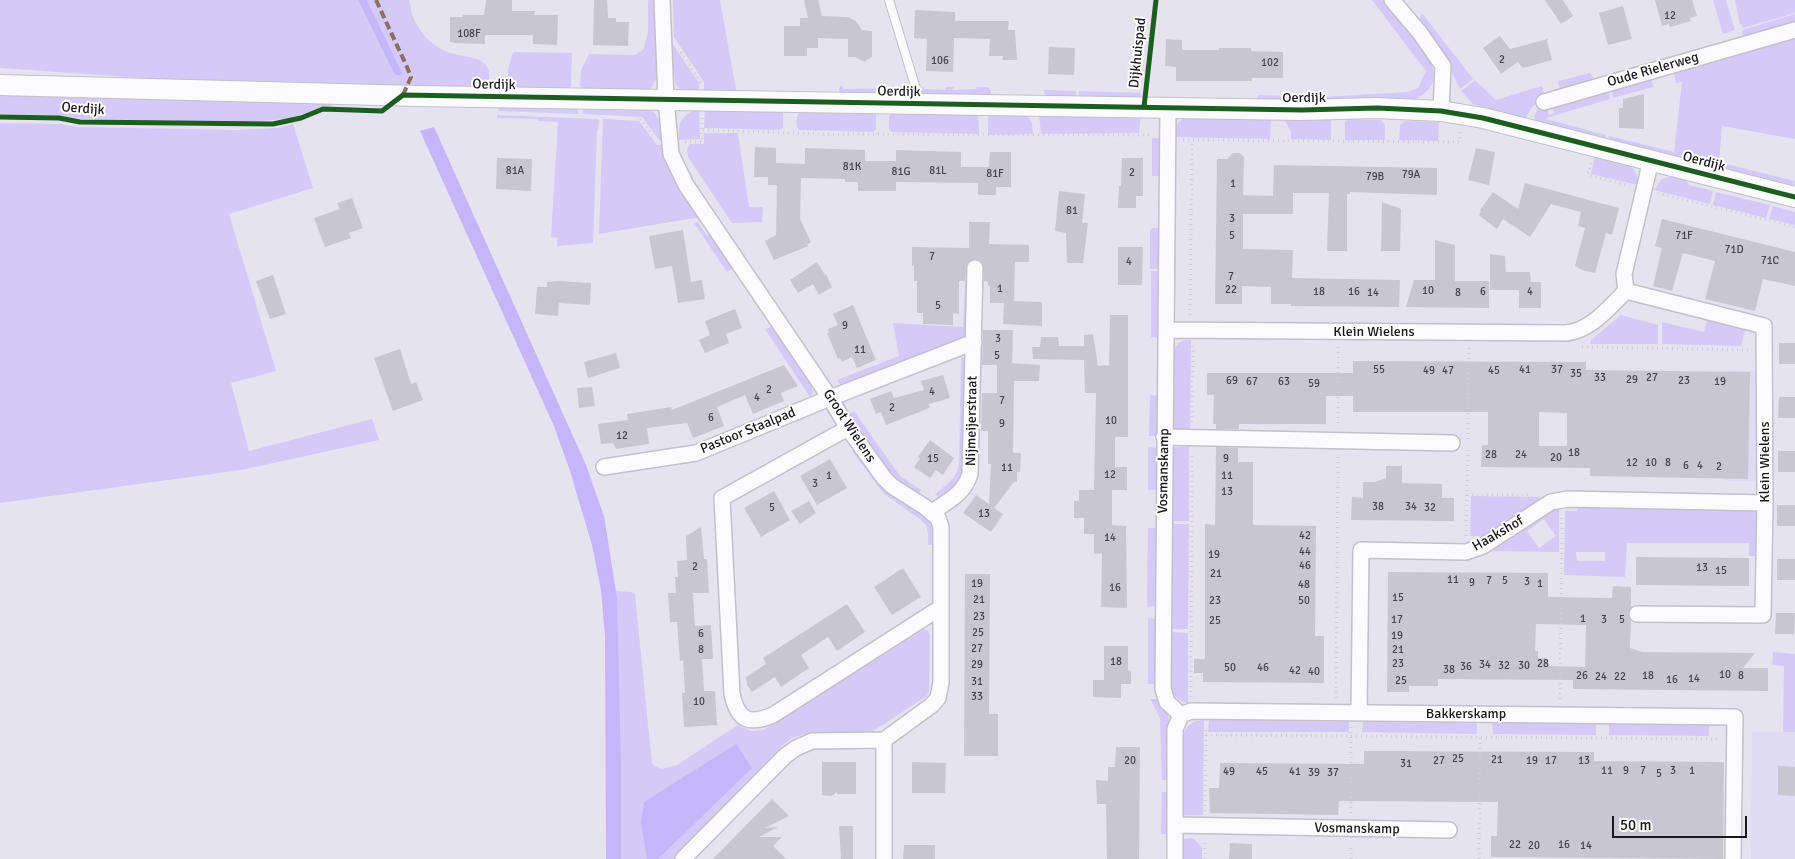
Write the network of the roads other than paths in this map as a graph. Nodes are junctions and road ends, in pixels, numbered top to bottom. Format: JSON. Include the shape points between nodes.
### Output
{"nodes":[{"id":1,"x":662,"y":0,"type":"edge"},
{"id":2,"x":889,"y":0,"type":"edge"},
{"id":3,"x":1392,"y":0,"type":"edge"},
{"id":4,"x":1795,"y":30,"type":"edge"},
{"id":5,"x":0,"y":85,"type":"edge"},
{"id":6,"x":666,"y":99,"type":"junction"},
{"id":7,"x":1544,"y":102,"type":"dead end"},
{"id":8,"x":921,"y":104,"type":"junction"},
{"id":9,"x":1168,"y":108,"type":"junction"},
{"id":10,"x":1441,"y":111,"type":"junction"},
{"id":11,"x":1651,"y":160,"type":"junction"},
{"id":12,"x":1795,"y":197,"type":"edge"},
{"id":13,"x":975,"y":268,"type":"dead end"},
{"id":14,"x":1626,"y":291,"type":"junction"},
{"id":15,"x":1167,"y":330,"type":"junction"},
{"id":16,"x":974,"y":342,"type":"junction"},
{"id":17,"x":830,"y":398,"type":"junction"},
{"id":18,"x":848,"y":428,"type":"junction"},
{"id":19,"x":1164,"y":437,"type":"junction"},
{"id":20,"x":1452,"y":443,"type":"dead end"},
{"id":21,"x":604,"y":467,"type":"dead end"},
{"id":22,"x":1765,"y":503,"type":"junction"},
{"id":23,"x":932,"y":512,"type":"junction"},
{"id":24,"x":940,"y":608,"type":"junction"},
{"id":25,"x":1637,"y":614,"type":"dead end"},
{"id":26,"x":1349,"y":713,"type":"junction"},
{"id":27,"x":1181,"y":715,"type":"junction"},
{"id":28,"x":884,"y":740,"type":"junction"},
{"id":29,"x":1175,"y":825,"type":"junction"},
{"id":30,"x":1449,"y":830,"type":"dead end"},
{"id":31,"x":682,"y":859,"type":"edge"},
{"id":32,"x":884,"y":859,"type":"edge"},
{"id":33,"x":1175,"y":859,"type":"edge"},
{"id":34,"x":1733,"y":859,"type":"edge"}],
"edges":[{"from":1,"to":6,"type":"street","name":"Groot Wielens"},
{"from":2,"to":8,"type":"lane","name":"Oerdijk"},
{"from":3,"to":10,"type":"street","via":[[1443,66]]},
{"from":4,"to":7,"type":"street","name":"Oude Rielerweg"},
{"from":5,"to":6,"type":"street","name":"Oerdijk"},
{"from":6,"to":8,"type":"street","name":"Oerdijk"},
{"from":6,"to":17,"type":"street","name":"Groot Wielens","via":[[671,154],[686,185]]},
{"from":8,"to":9,"type":"street","name":"Oerdijk"},
{"from":9,"to":10,"type":"street","name":"Oerdijk"},
{"from":9,"to":15,"type":"street","name":"Vosmanskamp"},
{"from":10,"to":11,"type":"street","name":"Oerdijk","via":[[1483,118]]},
{"from":11,"to":12,"type":"street","name":"Oerdijk"},
{"from":11,"to":14,"type":"street","via":[[1624,274]]},
{"from":13,"to":16,"type":"street","name":"Nijmeijerstraat"},
{"from":14,"to":15,"type":"street","name":"Klein Wielens","via":[[1586,328],[1576,332]]},
{"from":14,"to":22,"type":"street","name":"Klein Wielens","via":[[1764,326]]},
{"from":15,"to":19,"type":"street","name":"Vosmanskamp"},
{"from":16,"to":17,"type":"street"},
{"from":16,"to":23,"type":"street","name":"Nijmeijerstraat","via":[[970,474],[959,495]]},
{"from":17,"to":18,"type":"street","name":"Groot Wielens"},
{"from":17,"to":21,"type":"street","name":"Pastoor Staalpad","via":[[696,453]]},
{"from":18,"to":23,"type":"street","name":"Groot Wielens","via":[[892,486]]},
{"from":18,"to":24,"type":"street","via":[[722,498],[735,709],[751,720],[773,715]]},
{"from":19,"to":20,"type":"street"},
{"from":19,"to":27,"type":"street","name":"Vosmanskamp","via":[[1163,689],[1167,702]]},
{"from":22,"to":25,"type":"street","name":"Klein Wielens","via":[[1764,615]]},
{"from":22,"to":26,"type":"street","name":"Haakshof","via":[[1562,500],[1551,502],[1483,546],[1466,552],[1361,550]]},
{"from":23,"to":24,"type":"street","via":[[941,527]]},
{"from":24,"to":28,"type":"street","via":[[941,682],[938,698],[924,713]]},
{"from":26,"to":27,"type":"street","name":"Bakkerskamp","via":[[1191,711]]},
{"from":26,"to":34,"type":"street","name":"Bakkerskamp","via":[[1735,717]]},
{"from":27,"to":29,"type":"street","via":[[1176,729]]},
{"from":28,"to":31,"type":"street","via":[[812,741],[796,748]]},
{"from":28,"to":32,"type":"street"},
{"from":29,"to":30,"type":"street","name":"Vosmanskamp"},
{"from":29,"to":33,"type":"street"}]}
